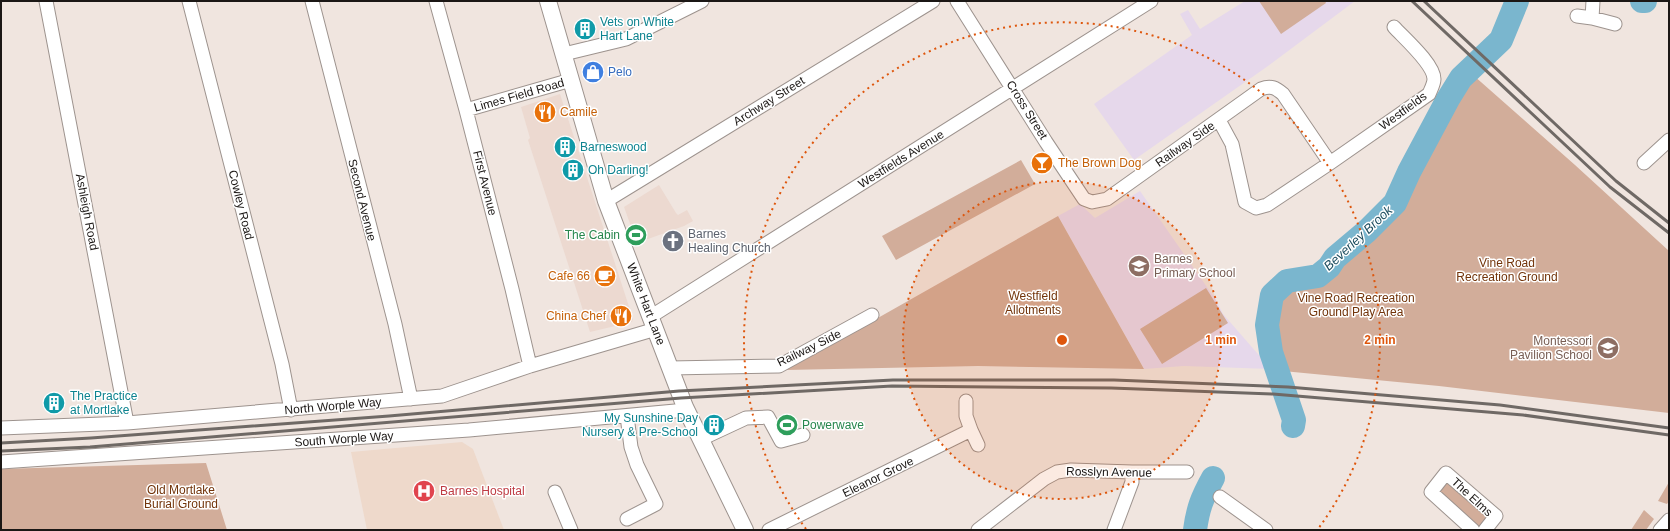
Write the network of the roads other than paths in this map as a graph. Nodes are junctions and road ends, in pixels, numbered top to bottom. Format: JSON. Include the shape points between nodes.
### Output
{"nodes":[{"id":1,"x":46,"y":1,"type":"edge"},
{"id":2,"x":188,"y":1,"type":"edge"},
{"id":3,"x":312,"y":1,"type":"edge"},
{"id":4,"x":436,"y":1,"type":"edge"},
{"id":5,"x":548,"y":1,"type":"edge"},
{"id":6,"x":702,"y":1,"type":"edge"},
{"id":7,"x":933,"y":1,"type":"edge"},
{"id":8,"x":957,"y":1,"type":"edge"},
{"id":9,"x":1151,"y":1,"type":"edge"},
{"id":10,"x":1593,"y":2,"type":"edge"},
{"id":11,"x":1577,"y":16,"type":"dead end"},
{"id":12,"x":1592,"y":18,"type":"junction"},
{"id":13,"x":1615,"y":24,"type":"dead end"},
{"id":14,"x":1394,"y":27,"type":"dead end"},
{"id":15,"x":564,"y":54,"type":"junction"},
{"id":16,"x":571,"y":80,"type":"junction"},
{"id":17,"x":1013,"y":88,"type":"junction"},
{"id":18,"x":466,"y":110,"type":"junction"},
{"id":19,"x":1219,"y":120,"type":"junction"},
{"id":20,"x":1669,"y":140,"type":"edge"},
{"id":21,"x":1330,"y":163,"type":"junction"},
{"id":22,"x":1644,"y":163,"type":"dead end"},
{"id":23,"x":1107,"y":199,"type":"joint"},
{"id":24,"x":606,"y":201,"type":"junction"},
{"id":25,"x":872,"y":315,"type":"dead end"},
{"id":26,"x":653,"y":323,"type":"junction"},
{"id":27,"x":530,"y":366,"type":"junction"},
{"id":28,"x":670,"y":368,"type":"junction"},
{"id":29,"x":411,"y":399,"type":"junction"},
{"id":30,"x":966,"y":401,"type":"dead end"},
{"id":31,"x":291,"y":410,"type":"junction"},
{"id":32,"x":686,"y":410,"type":"junction"},
{"id":33,"x":627,"y":416,"type":"junction"},
{"id":34,"x":127,"y":423,"type":"junction"},
{"id":35,"x":1,"y":428,"type":"edge"},
{"id":36,"x":971,"y":430,"type":"junction"},
{"id":37,"x":803,"y":435,"type":"dead end"},
{"id":38,"x":700,"y":439,"type":"junction"},
{"id":39,"x":978,"y":445,"type":"dead end"},
{"id":40,"x":1,"y":462,"type":"edge"},
{"id":41,"x":1132,"y":472,"type":"junction"},
{"id":42,"x":1186,"y":472,"type":"dead end"},
{"id":43,"x":554,"y":492,"type":"dead end"},
{"id":44,"x":1220,"y":498,"type":"dead end"},
{"id":45,"x":627,"y":519,"type":"dead end"},
{"id":46,"x":1669,"y":520,"type":"edge"},
{"id":47,"x":571,"y":530,"type":"edge"},
{"id":48,"x":745,"y":530,"type":"edge"},
{"id":49,"x":769,"y":530,"type":"edge"},
{"id":50,"x":978,"y":530,"type":"edge"},
{"id":51,"x":1114,"y":530,"type":"edge"},
{"id":52,"x":1266,"y":530,"type":"edge"},
{"id":53,"x":1473,"y":530,"type":"edge"},
{"id":54,"x":1485,"y":530,"type":"edge"},
{"id":55,"x":1660,"y":530,"type":"edge"}],
"edges":[{"from":1,"to":34,"type":"street","name":"Ashleigh Road"},
{"from":2,"to":31,"type":"street","name":"Cowley Road","via":[[282,364]]},
{"from":3,"to":29,"type":"street","name":"Second Avenue"},
{"from":4,"to":18,"type":"street","name":"First Avenue"},
{"from":5,"to":15,"type":"street","name":"White Hart Lane"},
{"from":6,"to":15,"type":"street","via":[[626,39]]},
{"from":7,"to":24,"type":"street","name":"Archway Street"},
{"from":8,"to":17,"type":"street","name":"Cross Street"},
{"from":9,"to":17,"type":"street","name":"Westfields Avenue"},
{"from":10,"to":12,"type":"street"},
{"from":11,"to":12,"type":"street"},
{"from":12,"to":13,"type":"street"},
{"from":14,"to":21,"type":"street","name":"Westfields","via":[[1432,71],[1433,87],[1429,94]]},
{"from":15,"to":16,"type":"street","name":"White Hart Lane"},
{"from":16,"to":18,"type":"street","name":"Limes Field Road"},
{"from":16,"to":24,"type":"street","name":"White Hart Lane"},
{"from":17,"to":23,"type":"street","name":"Cross Street","via":[[1084,199],[1092,202]]},
{"from":17,"to":26,"type":"street","name":"Westfields Avenue"},
{"from":18,"to":27,"type":"street","name":"First Avenue"},
{"from":19,"to":21,"type":"street","name":"Railway Side","via":[[1261,89],[1278,89]]},
{"from":19,"to":21,"type":"street","name":"Westfields","via":[[1232,144],[1245,202],[1250,206],[1256,208],[1267,205]]},
{"from":19,"to":23,"type":"street","name":"Railway Side"},
{"from":20,"to":22,"type":"street"},
{"from":24,"to":26,"type":"street","name":"White Hart Lane"},
{"from":25,"to":28,"type":"street","name":"Railway Side","via":[[779,366]]},
{"from":26,"to":27,"type":"street","name":"North Worple Way"},
{"from":26,"to":28,"type":"street","name":"White Hart Lane"},
{"from":27,"to":29,"type":"street","name":"North Worple Way","via":[[442,396]]},
{"from":28,"to":32,"type":"street","name":"White Hart Lane"},
{"from":29,"to":31,"type":"street","name":"North Worple Way"},
{"from":30,"to":36,"type":"street","via":[[966,416]]},
{"from":31,"to":34,"type":"street","name":"North Worple Way"},
{"from":32,"to":33,"type":"street","name":"South Worple Way"},
{"from":32,"to":38,"type":"street","name":"White Hart Lane"},
{"from":33,"to":40,"type":"street","name":"South Worple Way","via":[[469,430]]},
{"from":33,"to":45,"type":"street","via":[[631,447],[656,504]]},
{"from":34,"to":35,"type":"street","name":"North Worple Way"},
{"from":36,"to":39,"type":"street"},
{"from":36,"to":49,"type":"street","name":"Eleanor Grove"},
{"from":37,"to":38,"type":"street","via":[[781,441],[768,417],[746,418]]},
{"from":38,"to":48,"type":"street","name":"White Hart Lane"},
{"from":41,"to":42,"type":"street","name":"Rosslyn Avenue"},
{"from":41,"to":50,"type":"street","name":"Rosslyn Avenue","via":[[1057,472],[1044,479]]},
{"from":41,"to":51,"type":"street","via":[[1132,482]]},
{"from":43,"to":47,"type":"street"},
{"from":44,"to":52,"type":"street"},
{"from":46,"to":55,"type":"street"},
{"from":53,"to":54,"type":"street","name":"The Elms","via":[[1431,492],[1446,473],[1496,516]]}]}
